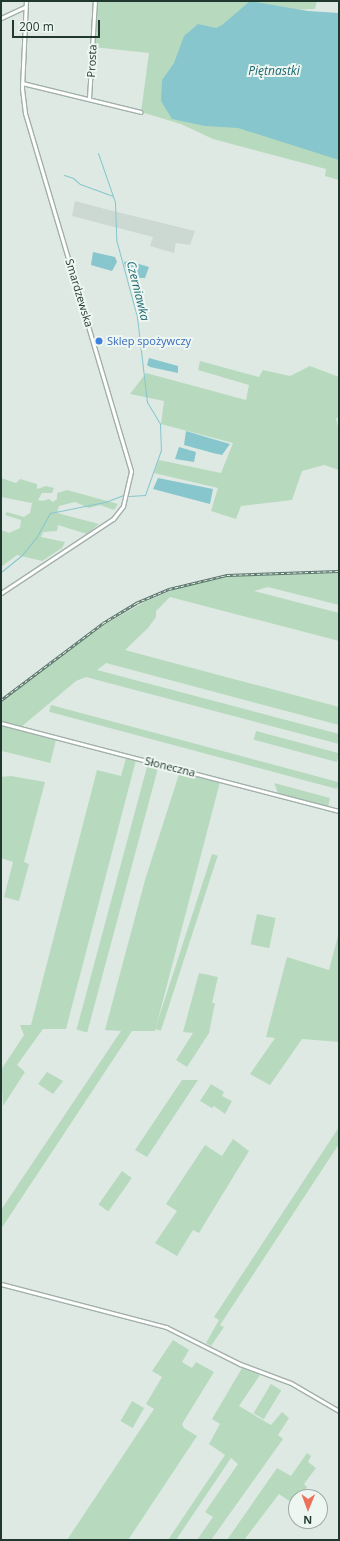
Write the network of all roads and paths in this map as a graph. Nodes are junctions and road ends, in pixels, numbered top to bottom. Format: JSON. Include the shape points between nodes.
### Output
{"nodes":[{"id":1,"x":26,"y":1,"type":"edge"},
{"id":2,"x":95,"y":1,"type":"edge"},
{"id":3,"x":25,"y":7,"type":"junction"},
{"id":4,"x":1,"y":18,"type":"edge"},
{"id":5,"x":22,"y":83,"type":"junction"},
{"id":6,"x":89,"y":98,"type":"junction"},
{"id":7,"x":141,"y":112,"type":"dead end"},
{"id":8,"x":1,"y":592,"type":"edge"},
{"id":9,"x":1,"y":723,"type":"edge"},
{"id":10,"x":339,"y":811,"type":"edge"},
{"id":11,"x":1,"y":1284,"type":"edge"},
{"id":12,"x":339,"y":1411,"type":"edge"}],
"edges":[{"from":1,"to":3,"type":"street","name":"Smardzewska"},
{"from":2,"to":6,"type":"street","name":"Prosta"},
{"from":3,"to":4,"type":"street"},
{"from":3,"to":5,"type":"street","name":"Smardzewska"},
{"from":5,"to":6,"type":"street"},
{"from":5,"to":8,"type":"street","name":"Smardzewska","via":[[29,127],[131,471],[123,506],[113,519]]},
{"from":6,"to":7,"type":"street"},
{"from":9,"to":10,"type":"street","name":"Słoneczna"},
{"from":11,"to":12,"type":"street","via":[[166,1327],[240,1364],[291,1383]]}]}
